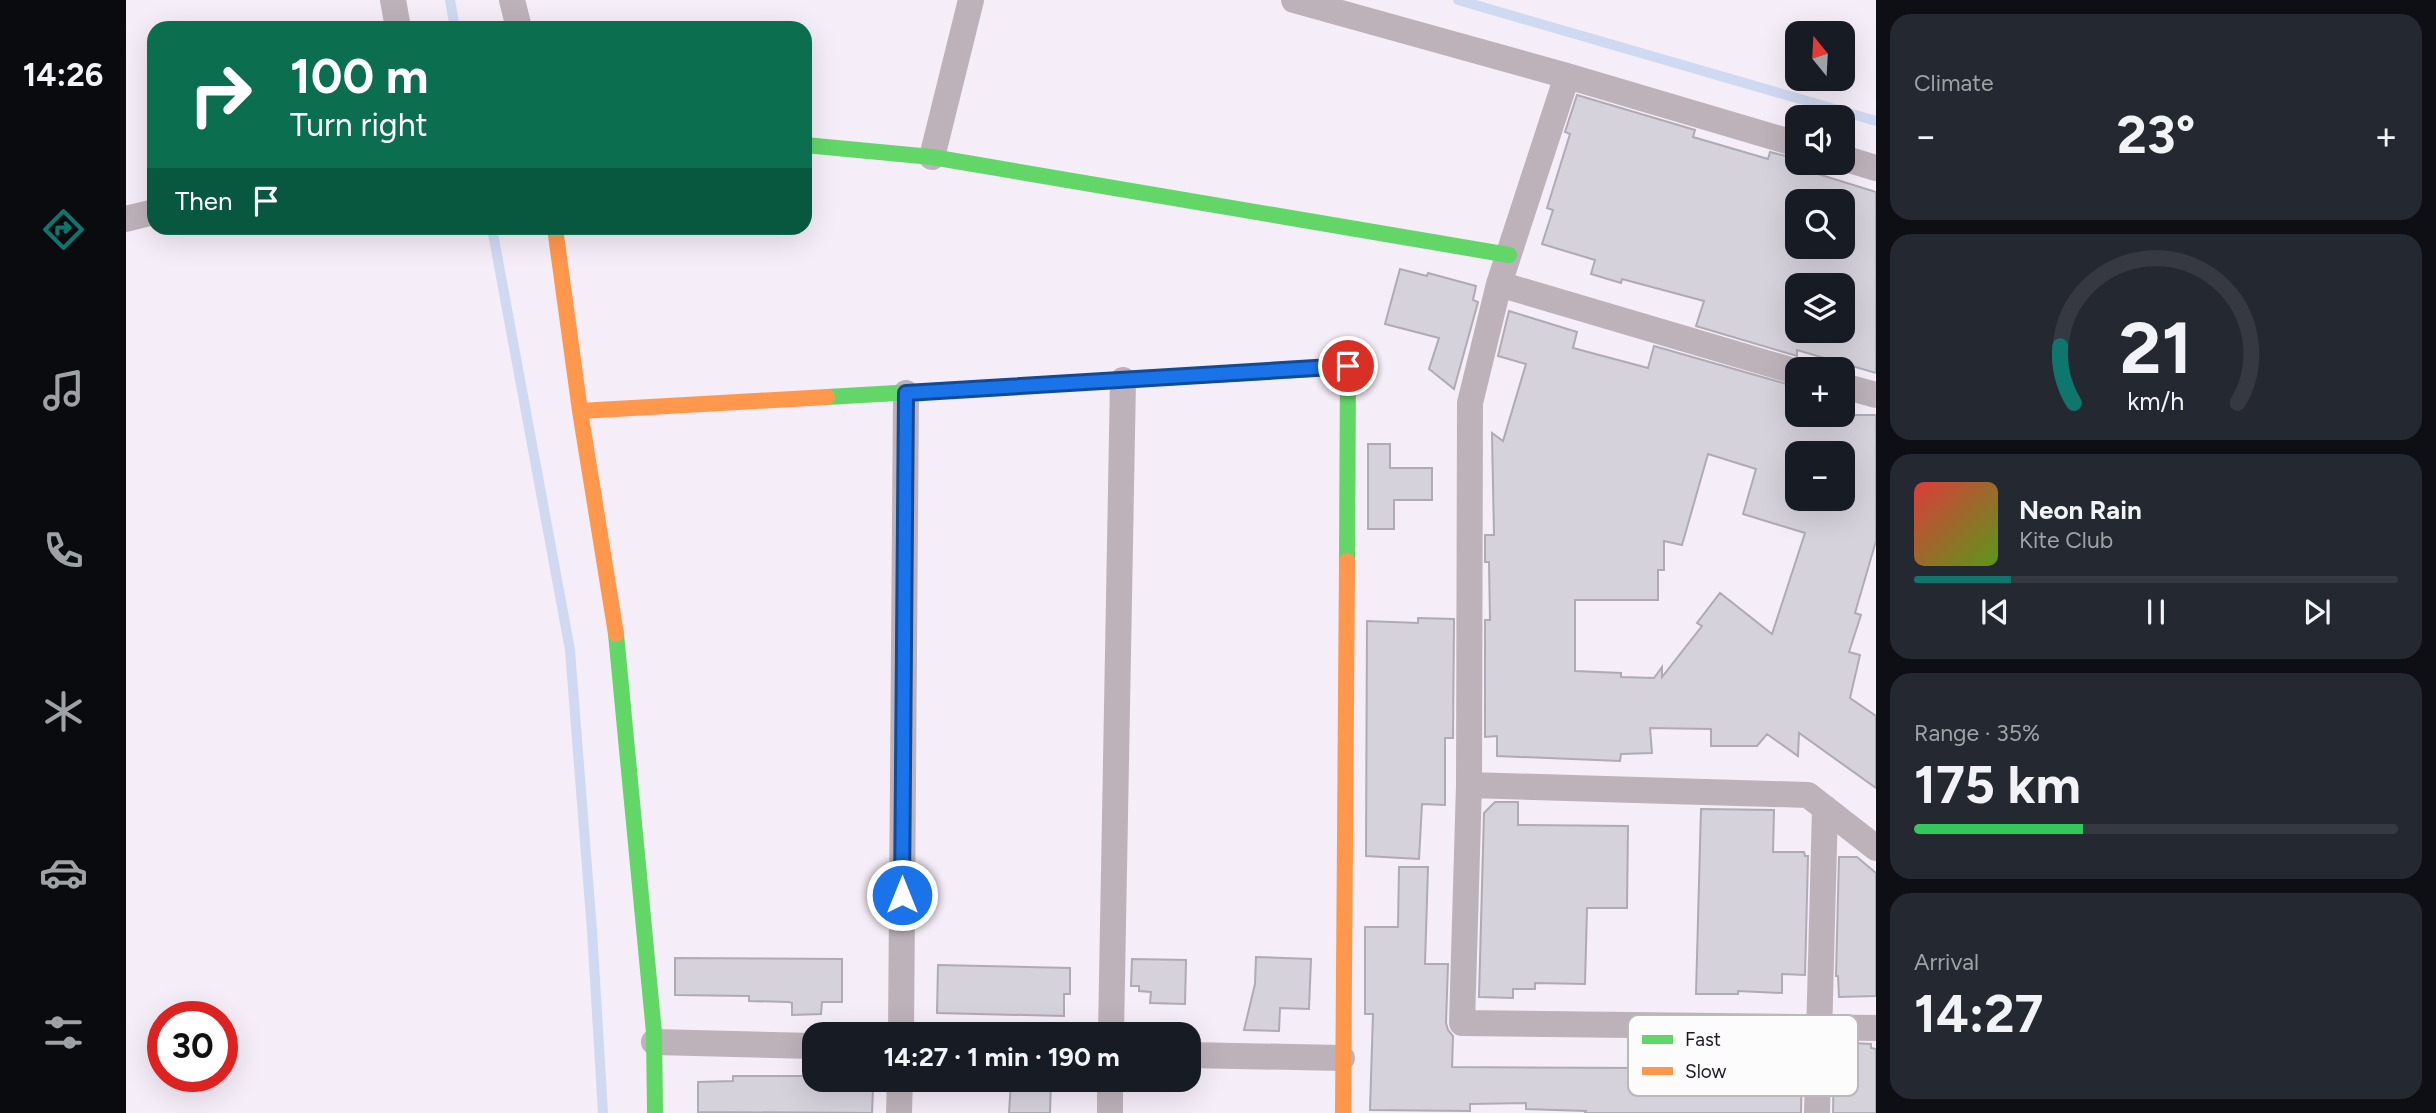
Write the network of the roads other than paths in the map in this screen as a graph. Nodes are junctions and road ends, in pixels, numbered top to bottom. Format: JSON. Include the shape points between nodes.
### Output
{"nodes":[{"id":1,"x":393,"y":0,"type":"edge"},
{"id":2,"x":512,"y":0,"type":"edge"},
{"id":3,"x":971,"y":0,"type":"edge"},
{"id":4,"x":1294,"y":0,"type":"edge"},
{"id":5,"x":397,"y":21,"type":"edge"},
{"id":6,"x":517,"y":21,"type":"edge"},
{"id":7,"x":1567,"y":76,"type":"junction"},
{"id":8,"x":1785,"y":140,"type":"edge"},
{"id":9,"x":812,"y":146,"type":"edge"},
{"id":10,"x":932,"y":157,"type":"junction"},
{"id":11,"x":1855,"y":162,"type":"edge"},
{"id":12,"x":1876,"y":168,"type":"edge"},
{"id":13,"x":147,"y":214,"type":"edge"},
{"id":14,"x":126,"y":219,"type":"edge"},
{"id":15,"x":556,"y":235,"type":"edge"},
{"id":16,"x":1509,"y":255,"type":"junction"},
{"id":17,"x":1499,"y":284,"type":"junction"},
{"id":18,"x":1785,"y":368,"type":"edge"},
{"id":19,"x":1123,"y":380,"type":"junction"},
{"id":20,"x":1855,"y":389,"type":"edge"},
{"id":21,"x":906,"y":393,"type":"junction"},
{"id":22,"x":1876,"y":395,"type":"edge"},
{"id":23,"x":580,"y":411,"type":"junction"},
{"id":24,"x":1469,"y":785,"type":"junction"},
{"id":25,"x":1825,"y":808,"type":"junction"},
{"id":26,"x":1876,"y":848,"type":"edge"},
{"id":27,"x":1819,"y":1015,"type":"edge"},
{"id":28,"x":901,"y":1022,"type":"edge"},
{"id":29,"x":1111,"y":1022,"type":"edge"},
{"id":30,"x":1628,"y":1025,"type":"edge"},
{"id":31,"x":1858,"y":1028,"type":"edge"},
{"id":32,"x":1876,"y":1028,"type":"edge"},
{"id":33,"x":654,"y":1042,"type":"junction"},
{"id":34,"x":802,"y":1046,"type":"edge"},
{"id":35,"x":1201,"y":1055,"type":"edge"},
{"id":36,"x":1342,"y":1058,"type":"junction"},
{"id":37,"x":900,"y":1092,"type":"edge"},
{"id":38,"x":1110,"y":1092,"type":"edge"},
{"id":39,"x":655,"y":1113,"type":"edge"},
{"id":40,"x":899,"y":1113,"type":"edge"},
{"id":41,"x":1110,"y":1113,"type":"edge"},
{"id":42,"x":1343,"y":1113,"type":"edge"}],
"edges":[{"from":1,"to":5,"type":"street"},
{"from":2,"to":6,"type":"street"},
{"from":3,"to":10,"type":"street"},
{"from":4,"to":7,"type":"street"},
{"from":7,"to":8,"type":"street"},
{"from":7,"to":16,"type":"street"},
{"from":9,"to":10,"type":"street"},
{"from":10,"to":16,"type":"street"},
{"from":11,"to":12,"type":"street"},
{"from":13,"to":14,"type":"street"},
{"from":15,"to":23,"type":"street"},
{"from":16,"to":17,"type":"street"},
{"from":17,"to":18,"type":"street"},
{"from":17,"to":24,"type":"street","via":[[1470,403]]},
{"from":19,"to":21,"type":"street"},
{"from":19,"to":29,"type":"street"},
{"from":19,"to":36,"type":"street","via":[[1348,366]]},
{"from":20,"to":22,"type":"street"},
{"from":21,"to":23,"type":"street"},
{"from":21,"to":28,"type":"street"},
{"from":23,"to":33,"type":"street","via":[[620,656]]},
{"from":24,"to":25,"type":"street","via":[[1808,795]]},
{"from":24,"to":30,"type":"street","via":[[1462,1023]]},
{"from":25,"to":26,"type":"street"},
{"from":25,"to":27,"type":"street"},
{"from":31,"to":32,"type":"street"},
{"from":33,"to":34,"type":"street"},
{"from":33,"to":39,"type":"street"},
{"from":35,"to":36,"type":"street"},
{"from":36,"to":42,"type":"street"},
{"from":37,"to":40,"type":"street"},
{"from":38,"to":41,"type":"street"}]}
